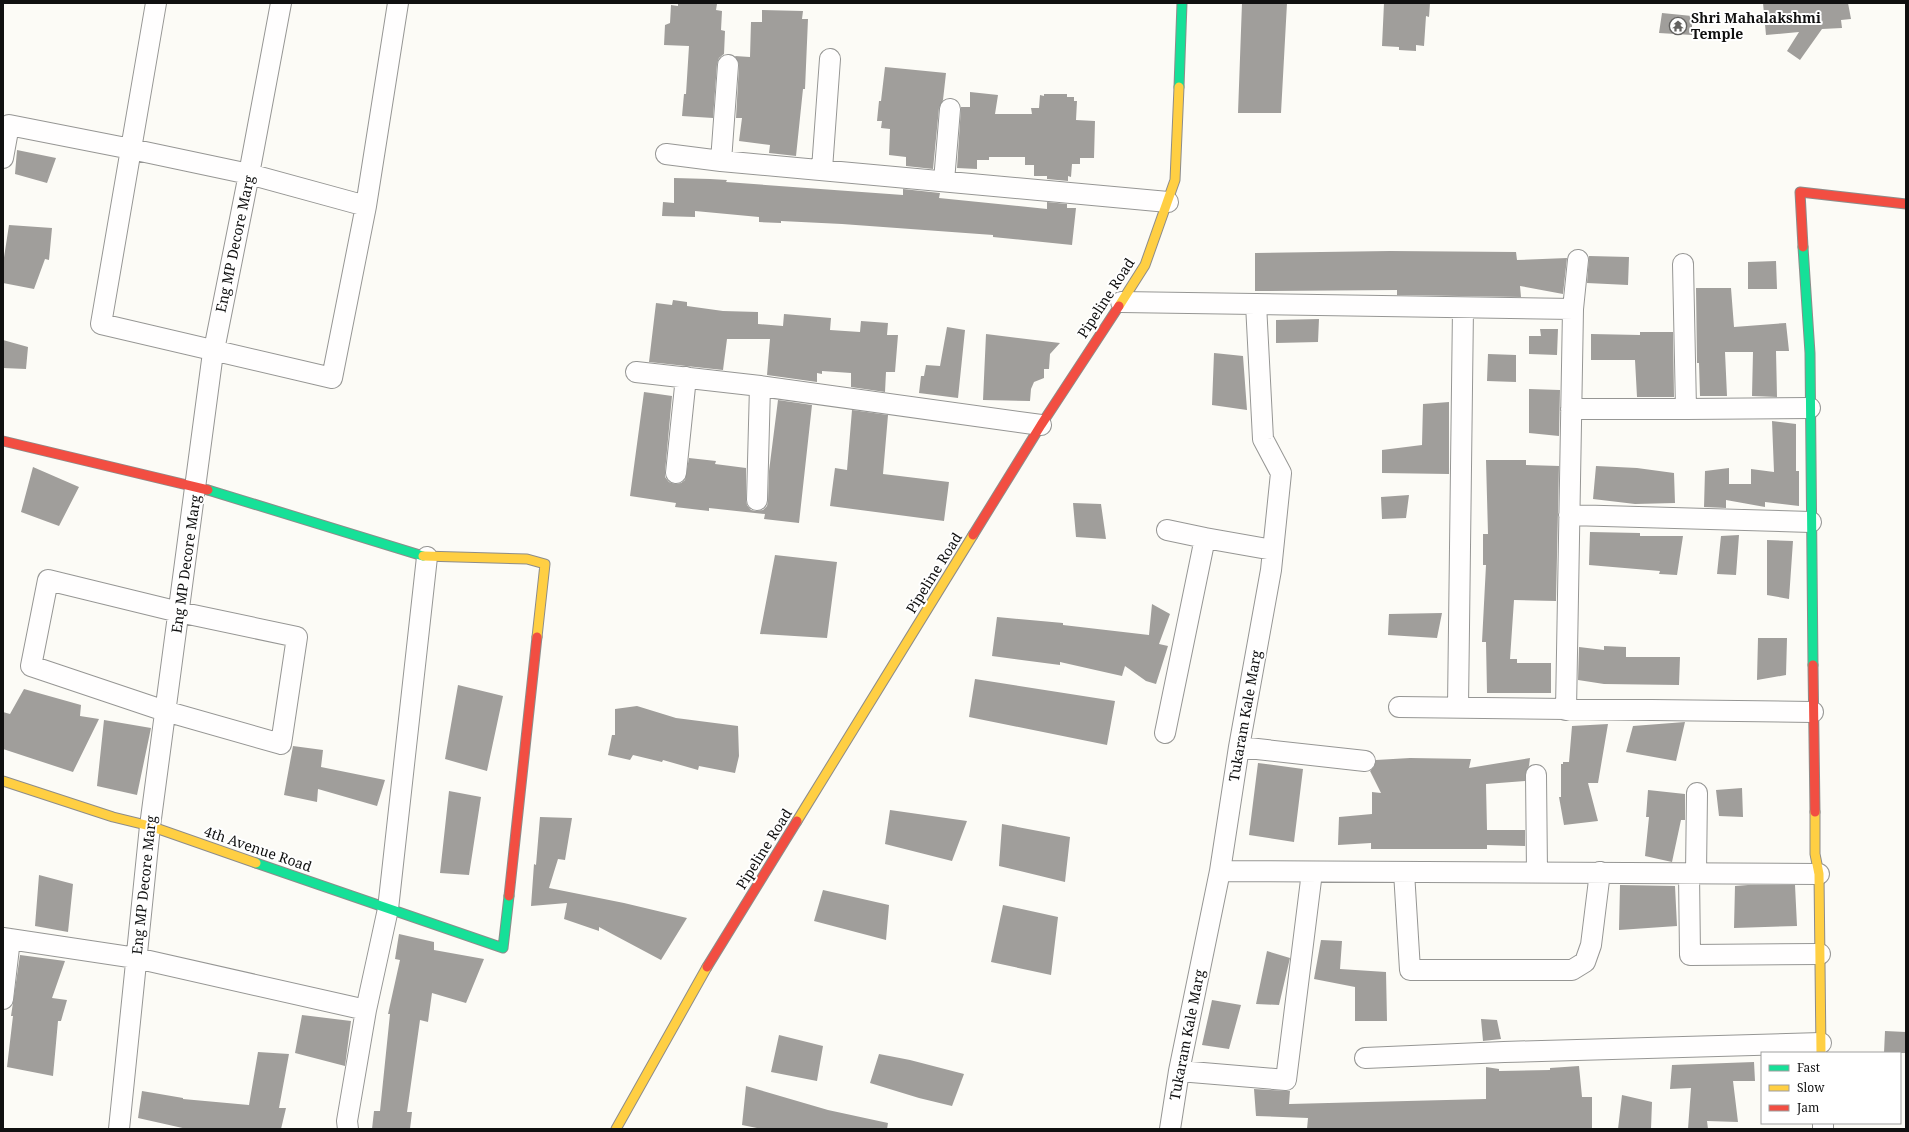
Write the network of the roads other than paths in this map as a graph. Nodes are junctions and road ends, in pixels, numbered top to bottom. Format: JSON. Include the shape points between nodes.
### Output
{"nodes":[{"id":1,"x":156,"y":3,"type":"edge"},
{"id":2,"x":281,"y":3,"type":"edge"},
{"id":3,"x":398,"y":3,"type":"edge"},
{"id":4,"x":1182,"y":3,"type":"edge"},
{"id":5,"x":830,"y":59,"type":"dead end"},
{"id":6,"x":728,"y":65,"type":"dead end"},
{"id":7,"x":950,"y":109,"type":"dead end"},
{"id":8,"x":131,"y":148,"type":"junction"},
{"id":9,"x":666,"y":154,"type":"dead end"},
{"id":10,"x":3,"y":158,"type":"edge"},
{"id":11,"x":721,"y":161,"type":"junction"},
{"id":12,"x":822,"y":169,"type":"junction"},
{"id":13,"x":249,"y":174,"type":"junction"},
{"id":14,"x":944,"y":181,"type":"junction"},
{"id":15,"x":1168,"y":202,"type":"junction"},
{"id":16,"x":1906,"y":204,"type":"edge"},
{"id":17,"x":366,"y":206,"type":"junction"},
{"id":18,"x":1578,"y":260,"type":"dead end"},
{"id":19,"x":1683,"y":264,"type":"dead end"},
{"id":20,"x":1121,"y":302,"type":"junction"},
{"id":21,"x":1256,"y":304,"type":"junction"},
{"id":22,"x":1463,"y":308,"type":"junction"},
{"id":23,"x":1573,"y":310,"type":"junction"},
{"id":24,"x":213,"y":350,"type":"junction"},
{"id":25,"x":636,"y":372,"type":"dead end"},
{"id":26,"x":686,"y":377,"type":"junction"},
{"id":27,"x":760,"y":386,"type":"junction"},
{"id":28,"x":1810,"y":408,"type":"junction"},
{"id":29,"x":1571,"y":409,"type":"junction"},
{"id":30,"x":1686,"y":409,"type":"junction"},
{"id":31,"x":1040,"y":425,"type":"junction"},
{"id":32,"x":3,"y":441,"type":"edge"},
{"id":33,"x":676,"y":473,"type":"dead end"},
{"id":34,"x":196,"y":486,"type":"junction"},
{"id":35,"x":757,"y":500,"type":"dead end"},
{"id":36,"x":1569,"y":515,"type":"junction"},
{"id":37,"x":1811,"y":522,"type":"junction"},
{"id":38,"x":1167,"y":530,"type":"dead end"},
{"id":39,"x":1205,"y":538,"type":"junction"},
{"id":40,"x":1273,"y":550,"type":"junction"},
{"id":41,"x":427,"y":557,"type":"junction"},
{"id":42,"x":179,"y":612,"type":"junction"},
{"id":43,"x":1399,"y":707,"type":"dead end"},
{"id":44,"x":1458,"y":708,"type":"junction"},
{"id":45,"x":1566,"y":710,"type":"junction"},
{"id":46,"x":165,"y":711,"type":"junction"},
{"id":47,"x":1813,"y":712,"type":"junction"},
{"id":48,"x":1165,"y":733,"type":"dead end"},
{"id":49,"x":1239,"y":747,"type":"junction"},
{"id":50,"x":1365,"y":760,"type":"dead end"},
{"id":51,"x":1536,"y":775,"type":"dead end"},
{"id":52,"x":3,"y":781,"type":"edge"},
{"id":53,"x":1696,"y":793,"type":"dead end"},
{"id":54,"x":150,"y":826,"type":"junction"},
{"id":55,"x":1220,"y":871,"type":"junction"},
{"id":56,"x":1312,"y":872,"type":"junction"},
{"id":57,"x":1404,"y":872,"type":"junction"},
{"id":58,"x":1537,"y":872,"type":"junction"},
{"id":59,"x":1600,"y":872,"type":"junction"},
{"id":60,"x":1693,"y":873,"type":"junction"},
{"id":61,"x":1819,"y":874,"type":"junction"},
{"id":62,"x":388,"y":909,"type":"junction"},
{"id":63,"x":7,"y":939,"type":"edge"},
{"id":64,"x":1820,"y":954,"type":"junction"},
{"id":65,"x":136,"y":958,"type":"junction"},
{"id":66,"x":3,"y":999,"type":"edge"},
{"id":67,"x":366,"y":1010,"type":"junction"},
{"id":68,"x":1821,"y":1048,"type":"edge"},
{"id":69,"x":1365,"y":1058,"type":"dead end"},
{"id":70,"x":1179,"y":1071,"type":"junction"},
{"id":71,"x":118,"y":1129,"type":"edge"},
{"id":72,"x":348,"y":1129,"type":"edge"},
{"id":73,"x":616,"y":1129,"type":"edge"},
{"id":74,"x":1170,"y":1129,"type":"edge"}],
"edges":[{"from":1,"to":8,"type":"street"},
{"from":2,"to":13,"type":"street","name":"Eng MP Decore Marg"},
{"from":3,"to":17,"type":"street"},
{"from":4,"to":15,"type":"street","name":"Pipeline Road","via":[[1175,180]]},
{"from":5,"to":12,"type":"street"},
{"from":6,"to":11,"type":"street"},
{"from":7,"to":14,"type":"street"},
{"from":8,"to":10,"type":"street","via":[[9,126]]},
{"from":8,"to":13,"type":"street"},
{"from":8,"to":24,"type":"street","via":[[101,324]]},
{"from":9,"to":11,"type":"street"},
{"from":11,"to":12,"type":"street"},
{"from":12,"to":14,"type":"street"},
{"from":13,"to":17,"type":"street"},
{"from":13,"to":24,"type":"street","name":"Eng MP Decore Marg"},
{"from":14,"to":15,"type":"street"},
{"from":15,"to":20,"type":"street","name":"Pipeline Road","via":[[1145,265]]},
{"from":16,"to":28,"type":"street","via":[[1800,192],[1810,353]]},
{"from":17,"to":24,"type":"street","via":[[332,378]]},
{"from":18,"to":23,"type":"street"},
{"from":19,"to":30,"type":"street"},
{"from":20,"to":21,"type":"street"},
{"from":20,"to":31,"type":"street","name":"Pipeline Road"},
{"from":21,"to":22,"type":"street"},
{"from":21,"to":40,"type":"street","name":"Tukaram Kale Marg","via":[[1263,439],[1281,473]]},
{"from":22,"to":23,"type":"street"},
{"from":22,"to":44,"type":"street"},
{"from":23,"to":29,"type":"street"},
{"from":24,"to":34,"type":"street","name":"Eng MP Decore Marg"},
{"from":25,"to":26,"type":"street"},
{"from":26,"to":27,"type":"street"},
{"from":26,"to":33,"type":"street"},
{"from":27,"to":31,"type":"street"},
{"from":27,"to":35,"type":"street"},
{"from":28,"to":30,"type":"street"},
{"from":28,"to":37,"type":"street"},
{"from":29,"to":30,"type":"street"},
{"from":29,"to":36,"type":"street"},
{"from":31,"to":73,"type":"street","name":"Pipeline Road","via":[[689,997]]},
{"from":32,"to":34,"type":"street"},
{"from":34,"to":41,"type":"street"},
{"from":34,"to":42,"type":"street","name":"Eng MP Decore Marg"},
{"from":36,"to":37,"type":"street"},
{"from":36,"to":45,"type":"street"},
{"from":37,"to":47,"type":"street"},
{"from":38,"to":39,"type":"street"},
{"from":39,"to":40,"type":"street"},
{"from":39,"to":48,"type":"street"},
{"from":40,"to":49,"type":"street","name":"Tukaram Kale Marg"},
{"from":41,"to":62,"type":"street"},
{"from":41,"to":62,"type":"street","name":"4th Avenue Road","via":[[527,559],[545,564],[503,948]]},
{"from":42,"to":46,"type":"street","name":"Eng MP Decore Marg"},
{"from":42,"to":46,"type":"street","via":[[297,637],[281,744]]},
{"from":42,"to":46,"type":"street","via":[[48,580],[31,666]]},
{"from":43,"to":44,"type":"street"},
{"from":44,"to":45,"type":"street"},
{"from":45,"to":47,"type":"street"},
{"from":46,"to":54,"type":"street","name":"Eng MP Decore Marg"},
{"from":47,"to":61,"type":"street","via":[[1815,854]]},
{"from":49,"to":50,"type":"street"},
{"from":49,"to":55,"type":"street","name":"Tukaram Kale Marg"},
{"from":51,"to":58,"type":"street"},
{"from":52,"to":54,"type":"street","name":"4th Avenue Road","via":[[113,817]]},
{"from":53,"to":60,"type":"street"},
{"from":54,"to":62,"type":"street","name":"4th Avenue Road"},
{"from":54,"to":65,"type":"street","name":"Eng MP Decore Marg"},
{"from":55,"to":56,"type":"street"},
{"from":55,"to":70,"type":"street","name":"Tukaram Kale Marg"},
{"from":56,"to":57,"type":"street"},
{"from":56,"to":70,"type":"street","via":[[1286,1080]]},
{"from":57,"to":58,"type":"street"},
{"from":57,"to":59,"type":"street","via":[[1410,970],[1572,970],[1585,962],[1591,945]]},
{"from":58,"to":59,"type":"street"},
{"from":59,"to":60,"type":"street"},
{"from":60,"to":61,"type":"street"},
{"from":60,"to":64,"type":"street","via":[[1690,955]]},
{"from":61,"to":64,"type":"street"},
{"from":62,"to":67,"type":"street"},
{"from":63,"to":65,"type":"street"},
{"from":63,"to":66,"type":"street"},
{"from":64,"to":68,"type":"street"},
{"from":65,"to":67,"type":"street"},
{"from":65,"to":71,"type":"street","name":"Eng MP Decore Marg"},
{"from":67,"to":72,"type":"street","via":[[347,1121]]},
{"from":68,"to":69,"type":"street","via":[[1512,1051]]},
{"from":70,"to":74,"type":"street","name":"Tukaram Kale Marg"}]}
